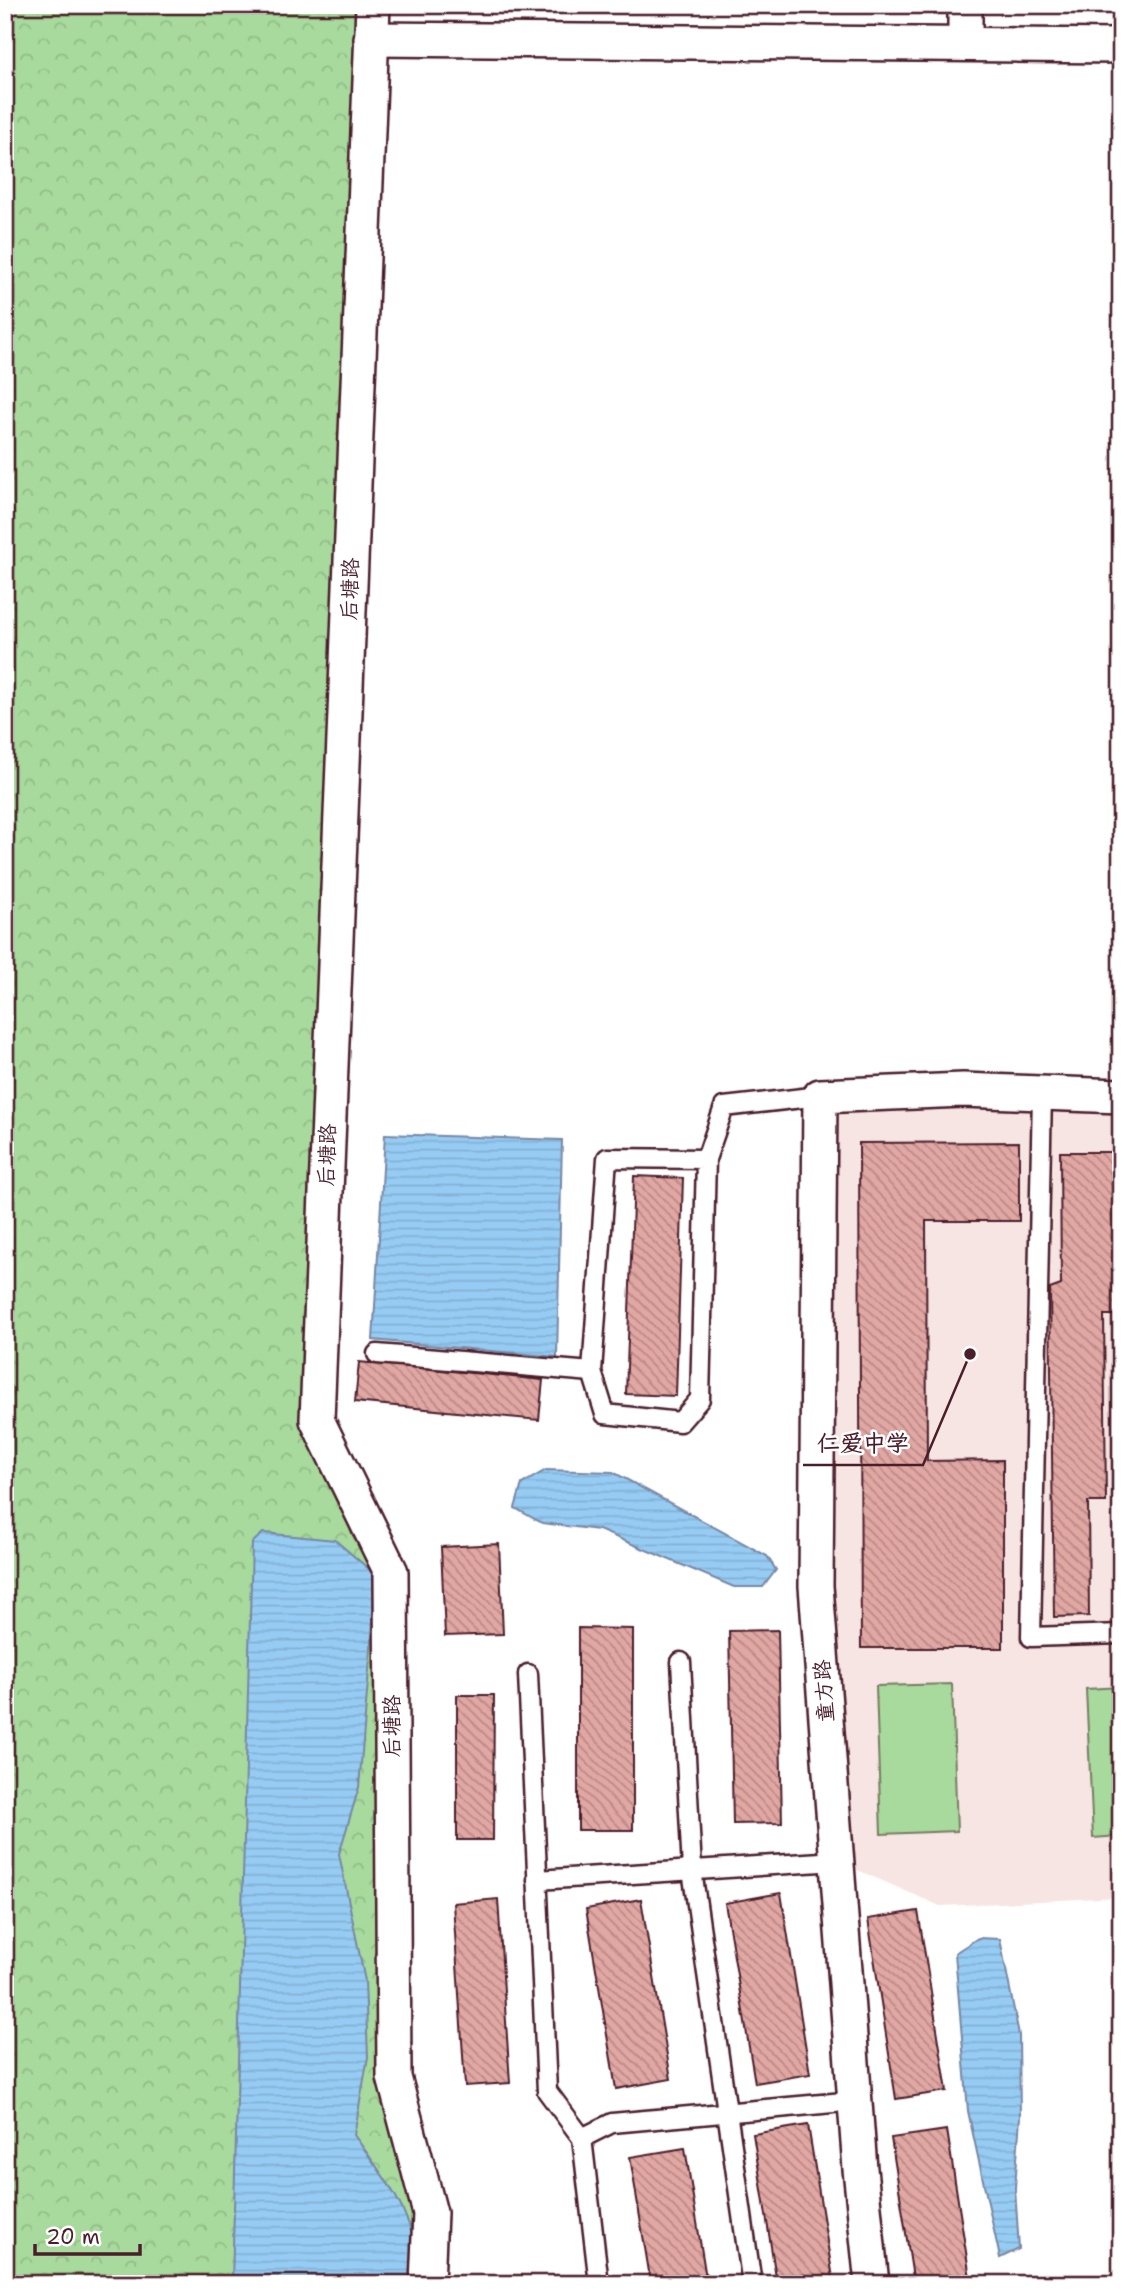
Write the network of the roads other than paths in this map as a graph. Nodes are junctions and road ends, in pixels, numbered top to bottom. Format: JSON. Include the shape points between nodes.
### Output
{"nodes":[{"id":1,"x":373,"y":5,"type":"edge"},
{"id":2,"x":965,"y":5,"type":"edge"},
{"id":3,"x":371,"y":38,"type":"junction"},
{"id":4,"x":965,"y":44,"type":"junction"},
{"id":5,"x":1121,"y":46,"type":"edge"},
{"id":6,"x":1042,"y":1093,"type":"junction"},
{"id":7,"x":820,"y":1096,"type":"junction"},
{"id":8,"x":1121,"y":1096,"type":"edge"},
{"id":9,"x":706,"y":1159,"type":"junction"},
{"id":10,"x":377,"y":1354,"type":"dead end"},
{"id":11,"x":592,"y":1372,"type":"junction"},
{"id":12,"x":1121,"y":1634,"type":"edge"},
{"id":13,"x":681,"y":1662,"type":"dead end"},
{"id":14,"x":527,"y":1674,"type":"dead end"},
{"id":15,"x":837,"y":1861,"type":"junction"},
{"id":16,"x":692,"y":1870,"type":"junction"},
{"id":17,"x":537,"y":1880,"type":"junction"},
{"id":18,"x":855,"y":2101,"type":"junction"},
{"id":19,"x":727,"y":2112,"type":"junction"},
{"id":20,"x":582,"y":2138,"type":"junction"},
{"id":21,"x":427,"y":2284,"type":"edge"},
{"id":22,"x":599,"y":2284,"type":"edge"},
{"id":23,"x":752,"y":2284,"type":"edge"},
{"id":24,"x":872,"y":2284,"type":"edge"}],
"edges":[{"from":1,"to":3,"type":"street","name":"后塘路"},
{"from":2,"to":4,"type":"street"},
{"from":3,"to":4,"type":"street"},
{"from":3,"to":21,"type":"street","name":"后塘路","via":[[317,1420],[391,1572],[394,2077],[430,2213]]},
{"from":4,"to":5,"type":"street"},
{"from":6,"to":7,"type":"street","via":[[963,1090]]},
{"from":6,"to":8,"type":"street"},
{"from":6,"to":12,"type":"lane","via":[[1031,1637]]},
{"from":7,"to":9,"type":"lane","via":[[724,1107]]},
{"from":7,"to":15,"type":"street","name":"童方路","via":[[816,1586]]},
{"from":9,"to":11,"type":"lane","via":[[607,1158]]},
{"from":9,"to":11,"type":"lane","via":[[700,1399],[680,1422],[606,1413]]},
{"from":10,"to":11,"type":"lane"},
{"from":13,"to":16,"type":"lane"},
{"from":14,"to":17,"type":"lane"},
{"from":15,"to":16,"type":"lane"},
{"from":15,"to":18,"type":"street","name":"童方路"},
{"from":16,"to":17,"type":"lane"},
{"from":16,"to":19,"type":"lane"},
{"from":17,"to":20,"type":"lane","via":[[547,2091]]},
{"from":18,"to":19,"type":"lane"},
{"from":18,"to":24,"type":"street","name":"童方路"},
{"from":19,"to":20,"type":"lane","via":[[612,2123]]},
{"from":19,"to":23,"type":"lane"},
{"from":20,"to":22,"type":"lane"}]}
